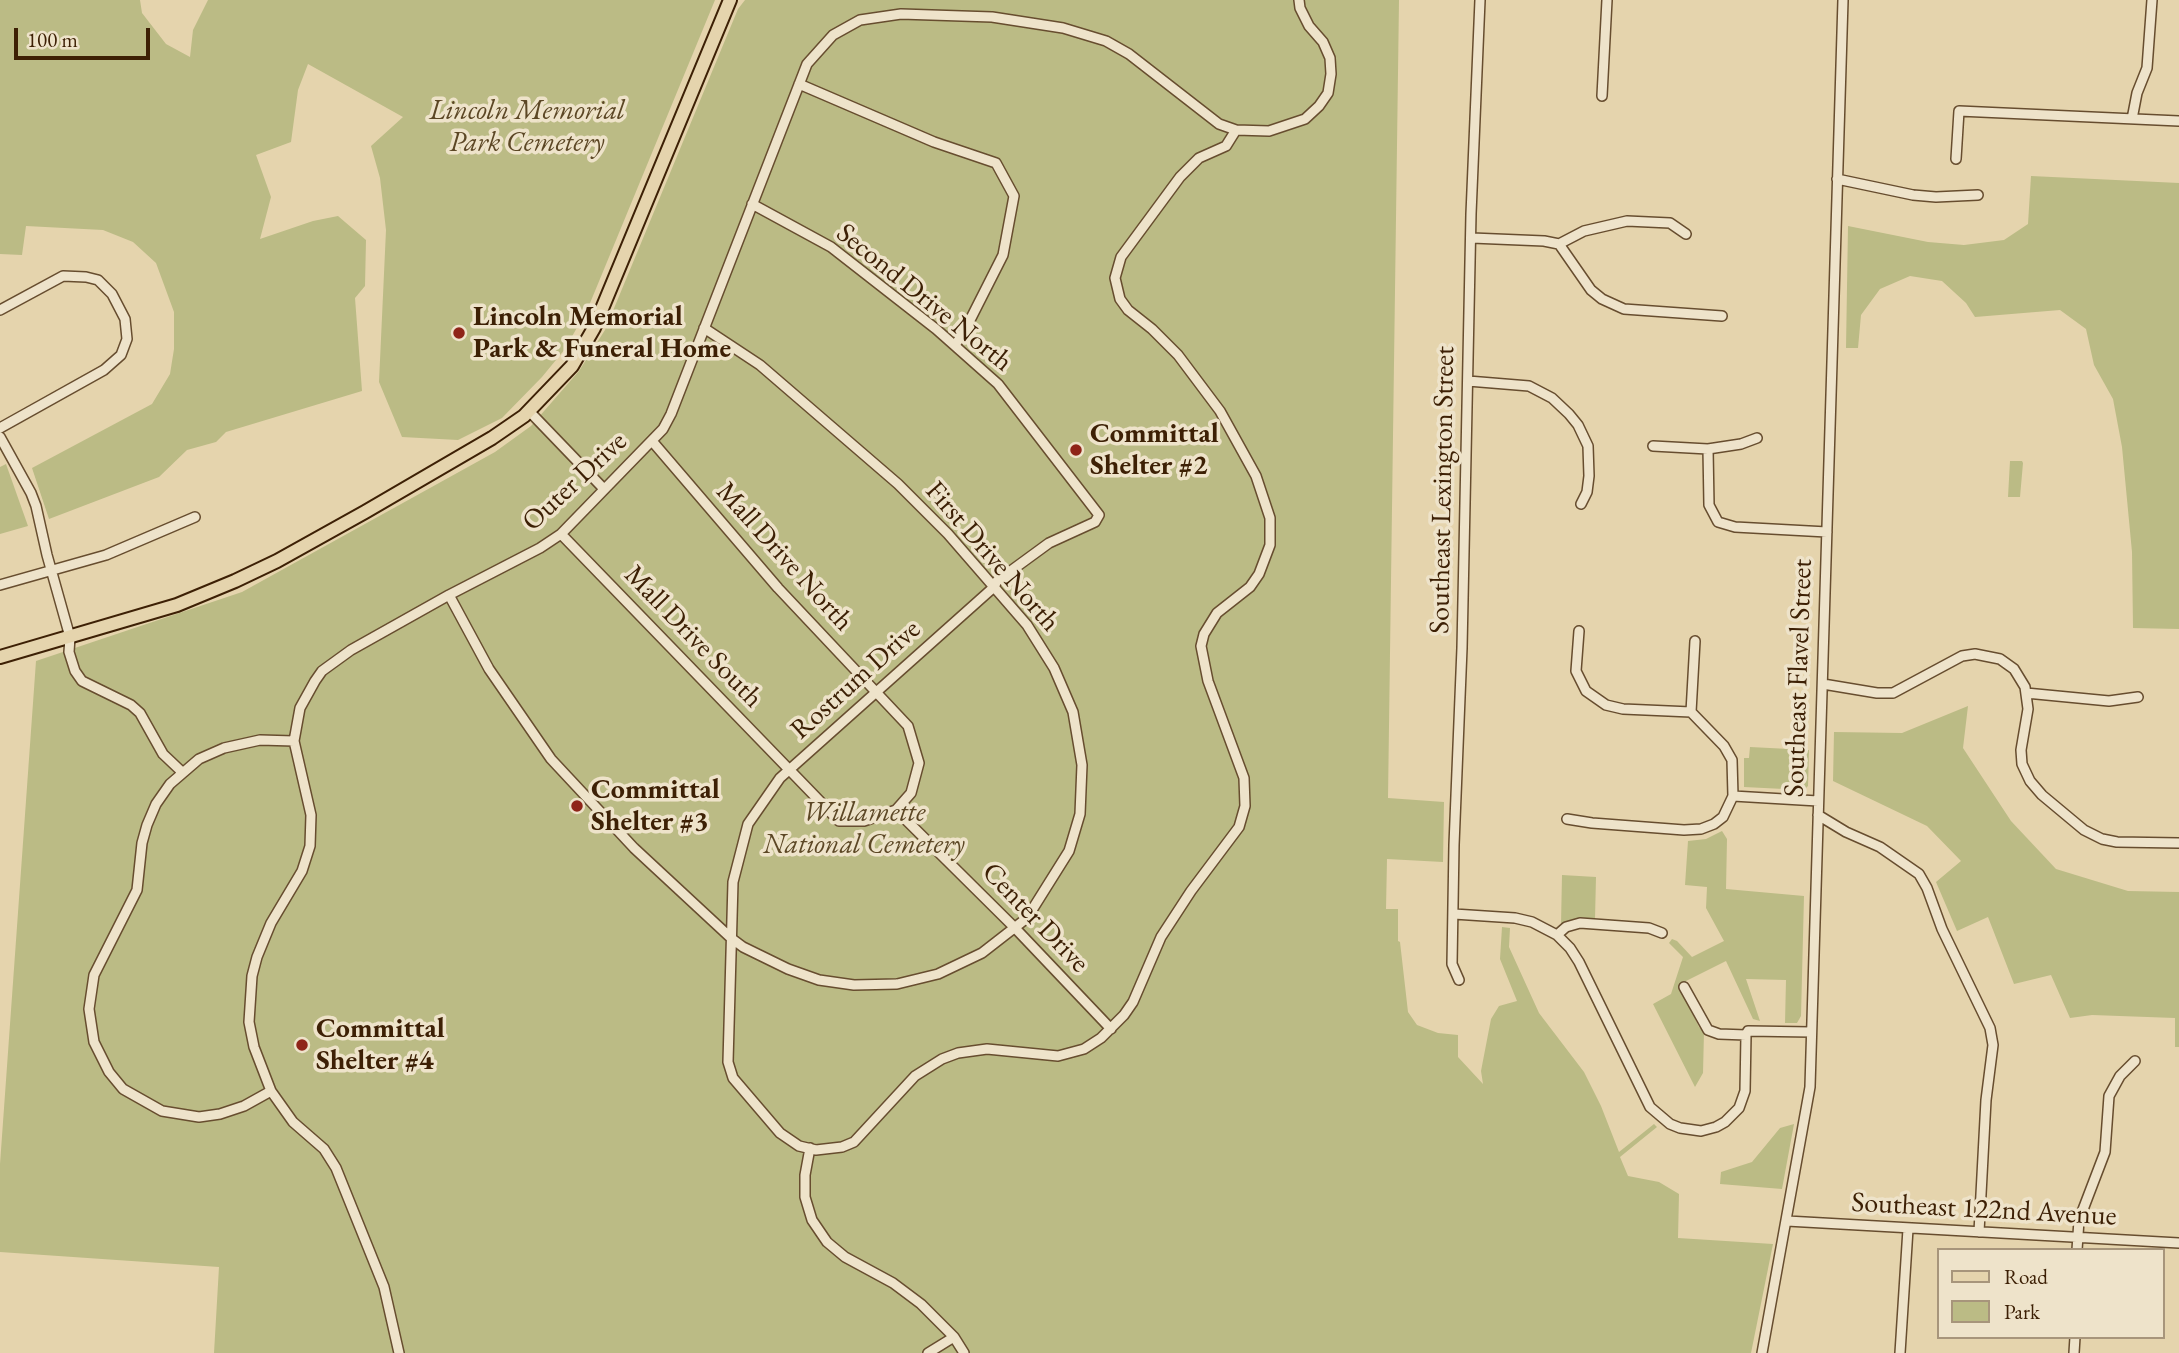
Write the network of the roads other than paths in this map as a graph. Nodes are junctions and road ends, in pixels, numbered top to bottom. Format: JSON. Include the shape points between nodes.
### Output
{"nodes":[{"id":1,"x":730,"y":0,"type":"edge"},
{"id":2,"x":1299,"y":0,"type":"edge"},
{"id":3,"x":1479,"y":0,"type":"edge"},
{"id":4,"x":1607,"y":0,"type":"edge"},
{"id":5,"x":1843,"y":0,"type":"edge"},
{"id":6,"x":2152,"y":0,"type":"edge"},
{"id":7,"x":799,"y":84,"type":"junction"},
{"id":8,"x":1602,"y":96,"type":"dead end"},
{"id":9,"x":2132,"y":119,"type":"junction"},
{"id":10,"x":2179,"y":121,"type":"edge"},
{"id":11,"x":1236,"y":130,"type":"junction"},
{"id":12,"x":1955,"y":159,"type":"dead end"},
{"id":13,"x":1837,"y":179,"type":"junction"},
{"id":14,"x":1978,"y":195,"type":"dead end"},
{"id":15,"x":752,"y":204,"type":"junction"},
{"id":16,"x":1686,"y":234,"type":"dead end"},
{"id":17,"x":1472,"y":238,"type":"junction"},
{"id":18,"x":1559,"y":244,"type":"junction"},
{"id":19,"x":0,"y":310,"type":"edge"},
{"id":20,"x":1722,"y":316,"type":"dead end"},
{"id":21,"x":704,"y":328,"type":"junction"},
{"id":22,"x":954,"y":345,"type":"junction"},
{"id":23,"x":1468,"y":381,"type":"junction"},
{"id":24,"x":529,"y":411,"type":"junction"},
{"id":25,"x":0,"y":428,"type":"edge"},
{"id":26,"x":0,"y":437,"type":"edge"},
{"id":27,"x":1757,"y":438,"type":"dead end"},
{"id":28,"x":652,"y":441,"type":"junction"},
{"id":29,"x":1653,"y":446,"type":"dead end"},
{"id":30,"x":1708,"y":449,"type":"junction"},
{"id":31,"x":604,"y":489,"type":"junction"},
{"id":32,"x":1581,"y":504,"type":"dead end"},
{"id":33,"x":1099,"y":515,"type":"joint"},
{"id":34,"x":195,"y":517,"type":"dead end"},
{"id":35,"x":1827,"y":532,"type":"junction"},
{"id":36,"x":561,"y":534,"type":"junction"},
{"id":37,"x":51,"y":571,"type":"junction"},
{"id":38,"x":0,"y":585,"type":"edge"},
{"id":39,"x":994,"y":587,"type":"junction"},
{"id":40,"x":449,"y":595,"type":"junction"},
{"id":41,"x":1579,"y":631,"type":"dead end"},
{"id":42,"x":70,"y":637,"type":"junction"},
{"id":43,"x":1695,"y":641,"type":"dead end"},
{"id":44,"x":0,"y":657,"type":"edge"},
{"id":45,"x":1823,"y":684,"type":"junction"},
{"id":46,"x":876,"y":692,"type":"junction"},
{"id":47,"x":2026,"y":692,"type":"junction"},
{"id":48,"x":2138,"y":697,"type":"dead end"},
{"id":49,"x":1691,"y":712,"type":"junction"},
{"id":50,"x":294,"y":740,"type":"junction"},
{"id":51,"x":789,"y":770,"type":"junction"},
{"id":52,"x":182,"y":772,"type":"junction"},
{"id":53,"x":1733,"y":796,"type":"junction"},
{"id":54,"x":1818,"y":801,"type":"junction"},
{"id":55,"x":896,"y":810,"type":"junction"},
{"id":56,"x":1818,"y":815,"type":"junction"},
{"id":57,"x":1567,"y":819,"type":"dead end"},
{"id":58,"x":2179,"y":843,"type":"edge"},
{"id":59,"x":1454,"y":914,"type":"junction"},
{"id":60,"x":1015,"y":928,"type":"junction"},
{"id":61,"x":1662,"y":933,"type":"dead end"},
{"id":62,"x":1557,"y":935,"type":"junction"},
{"id":63,"x":731,"y":938,"type":"junction"},
{"id":64,"x":1459,"y":980,"type":"dead end"},
{"id":65,"x":1684,"y":987,"type":"dead end"},
{"id":66,"x":1111,"y":1029,"type":"junction"},
{"id":67,"x":1811,"y":1032,"type":"junction"},
{"id":68,"x":1746,"y":1035,"type":"junction"},
{"id":69,"x":2135,"y":1060,"type":"dead end"},
{"id":70,"x":271,"y":1091,"type":"junction"},
{"id":71,"x":810,"y":1148,"type":"junction"},
{"id":72,"x":1787,"y":1222,"type":"junction"},
{"id":73,"x":1908,"y":1228,"type":"junction"},
{"id":74,"x":1979,"y":1232,"type":"junction"},
{"id":75,"x":2077,"y":1237,"type":"junction"},
{"id":76,"x":2179,"y":1243,"type":"edge"},
{"id":77,"x":2077,"y":1248,"type":"edge"},
{"id":78,"x":954,"y":1337,"type":"junction"},
{"id":79,"x":399,"y":1353,"type":"edge"},
{"id":80,"x":928,"y":1353,"type":"edge"},
{"id":81,"x":964,"y":1353,"type":"edge"},
{"id":82,"x":1762,"y":1353,"type":"edge"},
{"id":83,"x":1900,"y":1353,"type":"edge"}],
"edges":[{"from":1,"to":24,"type":"main road","via":[[594,328],[572,366]]},
{"from":2,"to":11,"type":"street","via":[[1330,58],[1328,93],[1305,119],[1288,126],[1269,131]]},
{"from":3,"to":17,"type":"street","name":"Southeast Lexington Street"},
{"from":4,"to":8,"type":"street"},
{"from":5,"to":13,"type":"street","name":"Southeast Flavel Street"},
{"from":6,"to":9,"type":"street","via":[[2147,68]]},
{"from":7,"to":11,"type":"street","name":"Outer Drive","via":[[807,64],[832,35],[860,20],[901,14],[1002,19],[1063,28],[1106,41],[1146,65],[1219,124]]},
{"from":7,"to":15,"type":"street","name":"Outer Drive"},
{"from":7,"to":22,"type":"street","via":[[934,142],[996,163],[1014,196],[1003,255]]},
{"from":9,"to":10,"type":"street"},
{"from":9,"to":12,"type":"street","via":[[1959,111]]},
{"from":11,"to":66,"type":"street","via":[[1226,146],[1199,158],[1180,177],[1121,257],[1115,278],[1128,310],[1178,355],[1220,411],[1267,504],[1271,531],[1265,559],[1250,587],[1210,622],[1201,646],[1208,681],[1244,778],[1245,806],[1239,827],[1175,914],[1133,1002]]},
{"from":13,"to":14,"type":"street","via":[[1913,195]]},
{"from":13,"to":35,"type":"street","name":"Southeast Flavel Street"},
{"from":15,"to":21,"type":"street","name":"Outer Drive"},
{"from":15,"to":22,"type":"street","name":"Second Drive North","via":[[831,247]]},
{"from":16,"to":18,"type":"street","via":[[1670,223],[1626,221],[1584,231]]},
{"from":17,"to":18,"type":"street"},
{"from":17,"to":23,"type":"street","name":"Southeast Lexington Street"},
{"from":18,"to":20,"type":"street","via":[[1591,290],[1614,306]]},
{"from":19,"to":25,"type":"street","via":[[63,276],[86,277],[106,286],[127,328],[125,347],[115,362]]},
{"from":21,"to":28,"type":"street","name":"Outer Drive","via":[[671,414]]},
{"from":21,"to":39,"type":"street","name":"First Drive North","via":[[760,365],[898,484]]},
{"from":22,"to":33,"type":"street","name":"Second Drive North","via":[[998,384]]},
{"from":23,"to":32,"type":"street","via":[[1530,386],[1569,414],[1588,446],[1589,476]]},
{"from":23,"to":59,"type":"street","name":"Southeast Lexington Street"},
{"from":24,"to":31,"type":"street"},
{"from":24,"to":42,"type":"main road","via":[[472,451],[277,561],[208,593]]},
{"from":26,"to":37,"type":"street","via":[[34,499]]},
{"from":27,"to":30,"type":"street"},
{"from":28,"to":31,"type":"street","name":"Outer Drive"},
{"from":28,"to":46,"type":"street","name":"Mall Drive North","via":[[778,588]]},
{"from":29,"to":30,"type":"street"},
{"from":30,"to":35,"type":"street","via":[[1709,505],[1718,522]]},
{"from":31,"to":36,"type":"street","name":"Outer Drive"},
{"from":33,"to":39,"type":"street","name":"Rostrum Drive","via":[[1096,522],[1049,543]]},
{"from":34,"to":37,"type":"street","via":[[117,551]]},
{"from":35,"to":45,"type":"street","name":"Southeast Flavel Street"},
{"from":36,"to":40,"type":"street","name":"Outer Drive"},
{"from":36,"to":51,"type":"street","name":"Mall Drive South"},
{"from":37,"to":38,"type":"street"},
{"from":37,"to":42,"type":"street"},
{"from":39,"to":46,"type":"street","name":"Rostrum Drive"},
{"from":39,"to":60,"type":"street","name":"First Drive North","via":[[1027,625],[1054,668],[1073,712],[1082,765],[1080,814],[1069,851],[1027,918]]},
{"from":40,"to":50,"type":"street","name":"Outer Drive","via":[[322,671],[300,708]]},
{"from":40,"to":63,"type":"street","name":"First Drive North","via":[[489,669],[551,758],[634,848]]},
{"from":41,"to":49,"type":"street","via":[[1576,671],[1596,699],[1623,709]]},
{"from":42,"to":44,"type":"main road"},
{"from":42,"to":52,"type":"street","via":[[69,652],[82,681],[139,712],[163,754]]},
{"from":43,"to":49,"type":"street"},
{"from":45,"to":47,"type":"street","via":[[1894,693],[1957,658],[1975,654],[2009,664]]},
{"from":45,"to":54,"type":"street","name":"Southeast Flavel Street"},
{"from":46,"to":51,"type":"street","name":"Rostrum Drive"},
{"from":46,"to":55,"type":"street","name":"Mall Drive North","via":[[908,726],[919,763],[911,793]]},
{"from":47,"to":48,"type":"street","via":[[2109,701]]},
{"from":47,"to":58,"type":"street","via":[[2022,764],[2042,795],[2102,839]]},
{"from":49,"to":53,"type":"street","via":[[1732,760]]},
{"from":50,"to":52,"type":"street","via":[[240,743],[199,759]]},
{"from":50,"to":70,"type":"street","via":[[311,815],[310,846],[302,871],[257,957],[249,1001],[254,1047]]},
{"from":51,"to":55,"type":"street","name":"Mall Drive South","via":[[839,821],[864,821]]},
{"from":51,"to":63,"type":"street","name":"Rostrum Drive","via":[[748,824],[733,882]]},
{"from":52,"to":70,"type":"street","via":[[156,804],[142,843],[137,890],[94,975],[89,1009],[94,1042],[123,1089],[162,1111],[199,1117],[220,1114]]},
{"from":53,"to":54,"type":"street"},
{"from":53,"to":57,"type":"street","via":[[1723,817],[1701,829]]},
{"from":54,"to":56,"type":"street","name":"Southeast Flavel Street"},
{"from":55,"to":60,"type":"street","name":"Center Drive"},
{"from":56,"to":67,"type":"street","name":"Southeast Flavel Street"},
{"from":56,"to":74,"type":"street","via":[[1880,847],[1919,874],[1990,1028],[1993,1045]]},
{"from":59,"to":62,"type":"street","via":[[1515,918]]},
{"from":59,"to":64,"type":"street","name":"Southeast Lexington Street","via":[[1452,964]]},
{"from":60,"to":63,"type":"street","name":"First Drive North","via":[[982,953],[949,969],[897,984],[819,980]]},
{"from":60,"to":66,"type":"street","name":"Center Drive"},
{"from":61,"to":62,"type":"street","via":[[1580,923]]},
{"from":62,"to":68,"type":"street","via":[[1579,962],[1650,1107],[1670,1124],[1701,1131],[1725,1122],[1739,1108],[1745,1091]]},
{"from":63,"to":71,"type":"street","name":"Rostrum Drive","via":[[730,1071],[780,1133]]},
{"from":65,"to":68,"type":"street","via":[[1708,1030]]},
{"from":66,"to":71,"type":"street","via":[[1072,1054],[1046,1056],[986,1049],[942,1059],[915,1076],[854,1142],[830,1149]]},
{"from":67,"to":68,"type":"street","via":[[1754,1030]]},
{"from":67,"to":72,"type":"street","name":"Southeast Flavel Street","via":[[1809,1095]]},
{"from":69,"to":75,"type":"street","via":[[2109,1096],[2105,1152],[2082,1209]]},
{"from":70,"to":79,"type":"street","via":[[337,1168],[384,1287]]},
{"from":71,"to":78,"type":"street","via":[[805,1197],[812,1220],[827,1242],[906,1292]]},
{"from":72,"to":73,"type":"street","name":"Southeast 122nd Avenue"},
{"from":72,"to":82,"type":"street","name":"Southeast Flavel Street"},
{"from":73,"to":74,"type":"street","name":"Southeast 122nd Avenue"},
{"from":73,"to":83,"type":"street"},
{"from":74,"to":75,"type":"street","name":"Southeast 122nd Avenue"},
{"from":75,"to":76,"type":"street","name":"Southeast 122nd Avenue"},
{"from":75,"to":77,"type":"street"},
{"from":78,"to":80,"type":"street"},
{"from":78,"to":81,"type":"street"}]}
